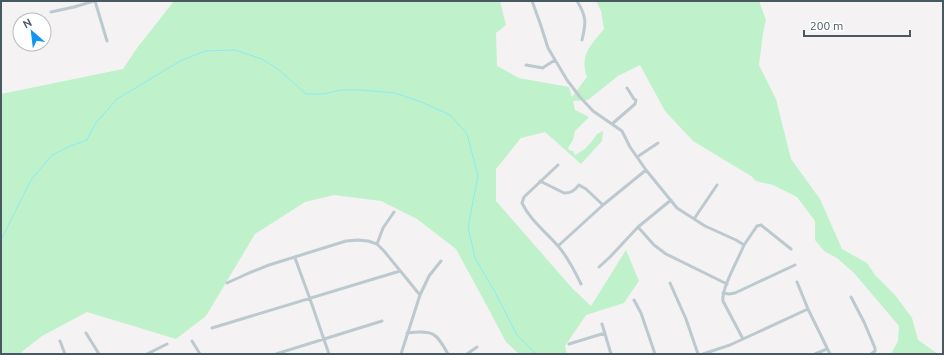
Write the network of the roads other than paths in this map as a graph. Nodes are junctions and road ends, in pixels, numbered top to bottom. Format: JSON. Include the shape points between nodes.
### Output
{"nodes":[{"id":1,"x":94,"y":1,"type":"edge"},
{"id":2,"x":532,"y":1,"type":"edge"},
{"id":3,"x":577,"y":1,"type":"edge"},
{"id":4,"x":51,"y":12,"type":"dead end"},
{"id":5,"x":582,"y":40,"type":"dead end"},
{"id":6,"x":107,"y":42,"type":"dead end"},
{"id":7,"x":555,"y":60,"type":"junction"},
{"id":8,"x":526,"y":65,"type":"dead end"},
{"id":9,"x":627,"y":88,"type":"dead end"},
{"id":10,"x":612,"y":124,"type":"junction"},
{"id":11,"x":658,"y":143,"type":"dead end"},
{"id":12,"x":637,"y":157,"type":"junction"},
{"id":13,"x":558,"y":165,"type":"dead end"},
{"id":14,"x":646,"y":170,"type":"junction"},
{"id":15,"x":540,"y":181,"type":"junction"},
{"id":16,"x":717,"y":185,"type":"dead end"},
{"id":17,"x":671,"y":200,"type":"junction"},
{"id":18,"x":603,"y":205,"type":"junction"},
{"id":19,"x":394,"y":212,"type":"dead end"},
{"id":20,"x":694,"y":219,"type":"junction"},
{"id":21,"x":638,"y":227,"type":"junction"},
{"id":22,"x":377,"y":244,"type":"junction"},
{"id":23,"x":744,"y":245,"type":"junction"},
{"id":24,"x":558,"y":246,"type":"junction"},
{"id":25,"x":791,"y":249,"type":"dead end"},
{"id":26,"x":295,"y":258,"type":"junction"},
{"id":27,"x":441,"y":261,"type":"dead end"},
{"id":28,"x":794,"y":265,"type":"dead end"},
{"id":29,"x":599,"y":267,"type":"dead end"},
{"id":30,"x":400,"y":271,"type":"junction"},
{"id":31,"x":797,"y":282,"type":"dead end"},
{"id":32,"x":227,"y":283,"type":"dead end"},
{"id":33,"x":670,"y":283,"type":"dead end"},
{"id":34,"x":581,"y":284,"type":"dead end"},
{"id":35,"x":727,"y":284,"type":"junction"},
{"id":36,"x":723,"y":293,"type":"junction"},
{"id":37,"x":420,"y":295,"type":"junction"},
{"id":38,"x":851,"y":297,"type":"dead end"},
{"id":39,"x":310,"y":299,"type":"junction"},
{"id":40,"x":634,"y":300,"type":"dead end"},
{"id":41,"x":808,"y":309,"type":"junction"},
{"id":42,"x":382,"y":321,"type":"dead end"},
{"id":43,"x":602,"y":324,"type":"dead end"},
{"id":44,"x":212,"y":328,"type":"dead end"},
{"id":45,"x":86,"y":333,"type":"dead end"},
{"id":46,"x":407,"y":333,"type":"junction"},
{"id":47,"x":605,"y":333,"type":"junction"},
{"id":48,"x":743,"y":339,"type":"junction"},
{"id":49,"x":324,"y":340,"type":"junction"},
{"id":50,"x":60,"y":341,"type":"dead end"},
{"id":51,"x":192,"y":341,"type":"dead end"},
{"id":52,"x":167,"y":344,"type":"dead end"},
{"id":53,"x":569,"y":344,"type":"dead end"},
{"id":54,"x":477,"y":347,"type":"dead end"},
{"id":55,"x":827,"y":349,"type":"junction"},
{"id":56,"x":65,"y":354,"type":"edge"},
{"id":57,"x":99,"y":354,"type":"edge"},
{"id":58,"x":147,"y":354,"type":"edge"},
{"id":59,"x":200,"y":354,"type":"edge"},
{"id":60,"x":276,"y":354,"type":"edge"},
{"id":61,"x":329,"y":354,"type":"edge"},
{"id":62,"x":400,"y":354,"type":"edge"},
{"id":63,"x":448,"y":354,"type":"edge"},
{"id":64,"x":467,"y":354,"type":"edge"},
{"id":65,"x":611,"y":354,"type":"edge"},
{"id":66,"x":655,"y":354,"type":"edge"},
{"id":67,"x":698,"y":354,"type":"edge"},
{"id":68,"x":703,"y":354,"type":"edge"},
{"id":69,"x":815,"y":354,"type":"edge"},
{"id":70,"x":830,"y":354,"type":"edge"},
{"id":71,"x":870,"y":354,"type":"edge"}],
"edges":[{"from":1,"to":4,"type":"street"},
{"from":1,"to":6,"type":"street"},
{"from":2,"to":7,"type":"street","via":[[548,48]]},
{"from":3,"to":5,"type":"street","via":[[585,21]]},
{"from":7,"to":8,"type":"street","via":[[543,68]]},
{"from":7,"to":10,"type":"street","via":[[580,97],[593,111]]},
{"from":9,"to":10,"type":"street","via":[[636,100],[635,104]]},
{"from":10,"to":12,"type":"street","via":[[622,131]]},
{"from":11,"to":12,"type":"street"},
{"from":12,"to":14,"type":"street"},
{"from":13,"to":15,"type":"street"},
{"from":14,"to":17,"type":"street"},
{"from":14,"to":18,"type":"street"},
{"from":15,"to":18,"type":"street","via":[[564,193],[574,191],[579,185]]},
{"from":15,"to":24,"type":"street","via":[[524,197],[522,203],[543,232]]},
{"from":16,"to":20,"type":"street"},
{"from":17,"to":20,"type":"street","via":[[677,208]]},
{"from":17,"to":21,"type":"street"},
{"from":18,"to":24,"type":"street"},
{"from":19,"to":22,"type":"street","via":[[383,228]]},
{"from":20,"to":23,"type":"street"},
{"from":21,"to":29,"type":"street"},
{"from":21,"to":35,"type":"street","via":[[654,246],[666,254]]},
{"from":22,"to":26,"type":"street","via":[[358,240],[346,241]]},
{"from":22,"to":30,"type":"street"},
{"from":23,"to":25,"type":"street","via":[[757,226],[761,225]]},
{"from":23,"to":35,"type":"street"},
{"from":24,"to":34,"type":"street","via":[[569,260]]},
{"from":26,"to":32,"type":"street","via":[[269,265]]},
{"from":26,"to":39,"type":"street"},
{"from":27,"to":37,"type":"street","via":[[429,276]]},
{"from":28,"to":36,"type":"street","via":[[734,293]]},
{"from":30,"to":37,"type":"street"},
{"from":30,"to":39,"type":"street"},
{"from":31,"to":41,"type":"street"},
{"from":33,"to":67,"type":"street"},
{"from":35,"to":36,"type":"street"},
{"from":36,"to":48,"type":"street","via":[[723,301]]},
{"from":37,"to":46,"type":"street"},
{"from":38,"to":71,"type":"street","via":[[875,348]]},
{"from":39,"to":44,"type":"street"},
{"from":39,"to":49,"type":"street"},
{"from":40,"to":66,"type":"street"},
{"from":41,"to":48,"type":"street"},
{"from":41,"to":55,"type":"street"},
{"from":42,"to":49,"type":"street"},
{"from":43,"to":47,"type":"street"},
{"from":45,"to":57,"type":"street"},
{"from":46,"to":62,"type":"street"},
{"from":46,"to":63,"type":"street","via":[[428,332],[435,335]]},
{"from":47,"to":53,"type":"street"},
{"from":47,"to":65,"type":"street"},
{"from":48,"to":68,"type":"street"},
{"from":49,"to":60,"type":"street"},
{"from":49,"to":61,"type":"street"},
{"from":50,"to":56,"type":"street"},
{"from":51,"to":59,"type":"street"},
{"from":52,"to":58,"type":"street"},
{"from":54,"to":64,"type":"street"},
{"from":55,"to":69,"type":"street"},
{"from":55,"to":70,"type":"street"}]}
